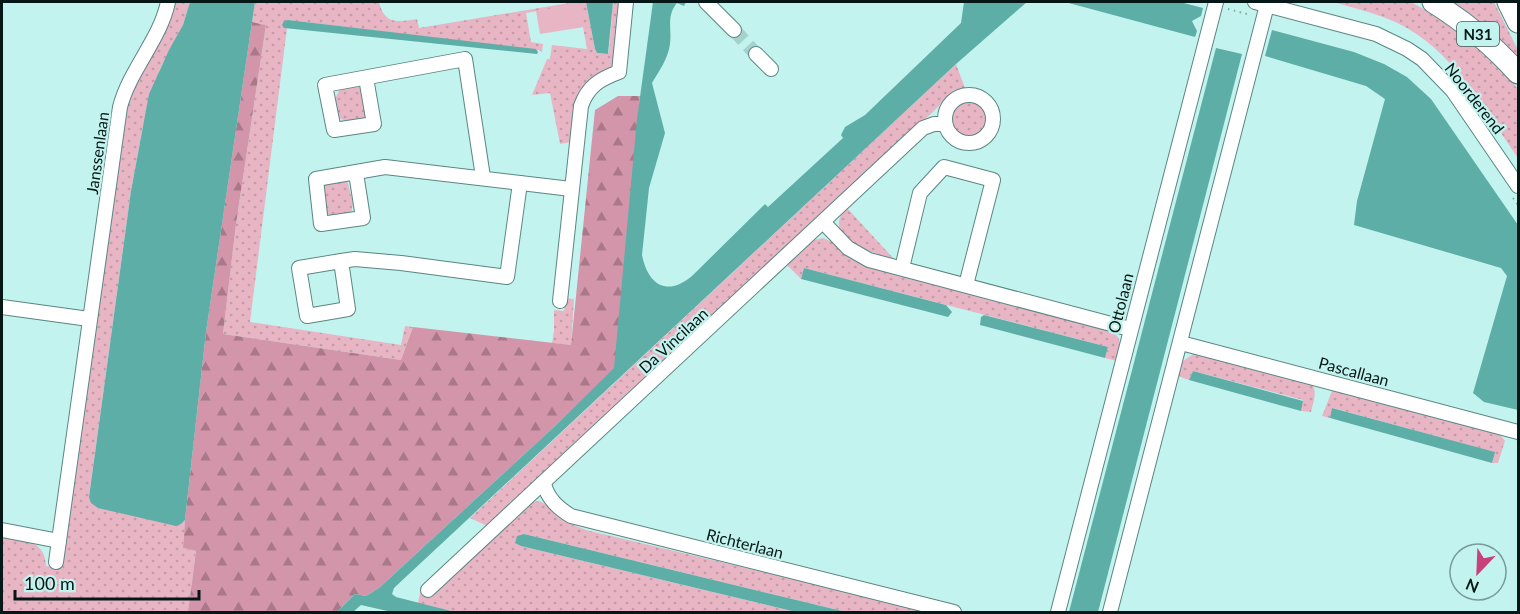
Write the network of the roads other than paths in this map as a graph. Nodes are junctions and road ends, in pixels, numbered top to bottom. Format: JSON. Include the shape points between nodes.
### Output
{"nodes":[{"id":1,"x":168,"y":2,"type":"edge"},
{"id":2,"x":626,"y":2,"type":"edge"},
{"id":3,"x":706,"y":2,"type":"edge"},
{"id":4,"x":1433,"y":2,"type":"edge"},
{"id":5,"x":1508,"y":2,"type":"edge"},
{"id":6,"x":1215,"y":4,"type":"edge"},
{"id":7,"x":1262,"y":8,"type":"edge"},
{"id":8,"x":1518,"y":22,"type":"edge"},
{"id":9,"x":734,"y":30,"type":"tunnel mouth"},
{"id":10,"x":756,"y":54,"type":"tunnel mouth"},
{"id":11,"x":771,"y":69,"type":"dead end"},
{"id":12,"x":1518,"y":73,"type":"edge"},
{"id":13,"x":366,"y":78,"type":"junction"},
{"id":14,"x":945,"y":124,"type":"dead end"},
{"id":15,"x":356,"y":173,"type":"junction"},
{"id":16,"x":483,"y":177,"type":"junction"},
{"id":17,"x":520,"y":183,"type":"junction"},
{"id":18,"x":571,"y":189,"type":"junction"},
{"id":19,"x":1515,"y":191,"type":"edge"},
{"id":20,"x":824,"y":222,"type":"junction"},
{"id":21,"x":341,"y":261,"type":"junction"},
{"id":22,"x":902,"y":268,"type":"junction"},
{"id":23,"x":966,"y":285,"type":"junction"},
{"id":24,"x":560,"y":301,"type":"dead end"},
{"id":25,"x":2,"y":307,"type":"edge"},
{"id":26,"x":89,"y":320,"type":"junction"},
{"id":27,"x":1130,"y":329,"type":"junction"},
{"id":28,"x":1181,"y":343,"type":"junction"},
{"id":29,"x":1518,"y":432,"type":"edge"},
{"id":30,"x":543,"y":484,"type":"junction"},
{"id":31,"x":2,"y":530,"type":"edge"},
{"id":32,"x":59,"y":541,"type":"junction"},
{"id":33,"x":56,"y":562,"type":"dead end"},
{"id":34,"x":428,"y":590,"type":"dead end"},
{"id":35,"x":954,"y":612,"type":"edge"},
{"id":36,"x":1058,"y":612,"type":"edge"},
{"id":37,"x":1110,"y":612,"type":"edge"}],
"edges":[{"from":1,"to":26,"type":"street","name":"Janssenlaan","via":[[166,15],[130,80],[120,107]]},
{"from":2,"to":18,"type":"street","via":[[619,72],[590,87],[581,106]]},
{"from":3,"to":9,"type":"street"},
{"from":4,"to":12,"type":"highway","number":"N31","via":[[1488,42]]},
{"from":5,"to":8,"type":"highway","number":"N31"},
{"from":6,"to":27,"type":"street","name":"Ottolaan"},
{"from":7,"to":19,"type":"street","name":"Noorderend","via":[[1376,34],[1422,59],[1453,91]]},
{"from":7,"to":28,"type":"street"},
{"from":10,"to":11,"type":"street"},
{"from":13,"to":13,"type":"street","via":[[325,85],[334,130],[374,124]]},
{"from":13,"to":16,"type":"street","via":[[465,59]]},
{"from":14,"to":20,"type":"street","name":"Da Vincilaan","via":[[923,128]]},
{"from":15,"to":15,"type":"street","via":[[363,218],[321,224],[316,179]]},
{"from":15,"to":16,"type":"street","via":[[385,167]]},
{"from":16,"to":17,"type":"street"},
{"from":17,"to":18,"type":"street"},
{"from":17,"to":21,"type":"street","via":[[507,277],[401,263]]},
{"from":18,"to":24,"type":"street"},
{"from":20,"to":22,"type":"street","via":[[848,248],[869,260]]},
{"from":20,"to":30,"type":"street","name":"Da Vincilaan"},
{"from":21,"to":21,"type":"street","via":[[348,309],[307,316],[299,268]]},
{"from":22,"to":23,"type":"street"},
{"from":22,"to":23,"type":"street","via":[[920,193],[944,167],[993,180]]},
{"from":23,"to":27,"type":"street"},
{"from":25,"to":26,"type":"street"},
{"from":26,"to":32,"type":"street","name":"Janssenlaan"},
{"from":27,"to":36,"type":"street","name":"Ottolaan"},
{"from":28,"to":29,"type":"street","name":"Pascallaan"},
{"from":28,"to":37,"type":"street"},
{"from":30,"to":34,"type":"street","name":"Da Vincilaan"},
{"from":30,"to":35,"type":"street","name":"Richterlaan","via":[[551,500],[571,516]]},
{"from":31,"to":32,"type":"street"},
{"from":32,"to":33,"type":"street","name":"Janssenlaan"}]}
